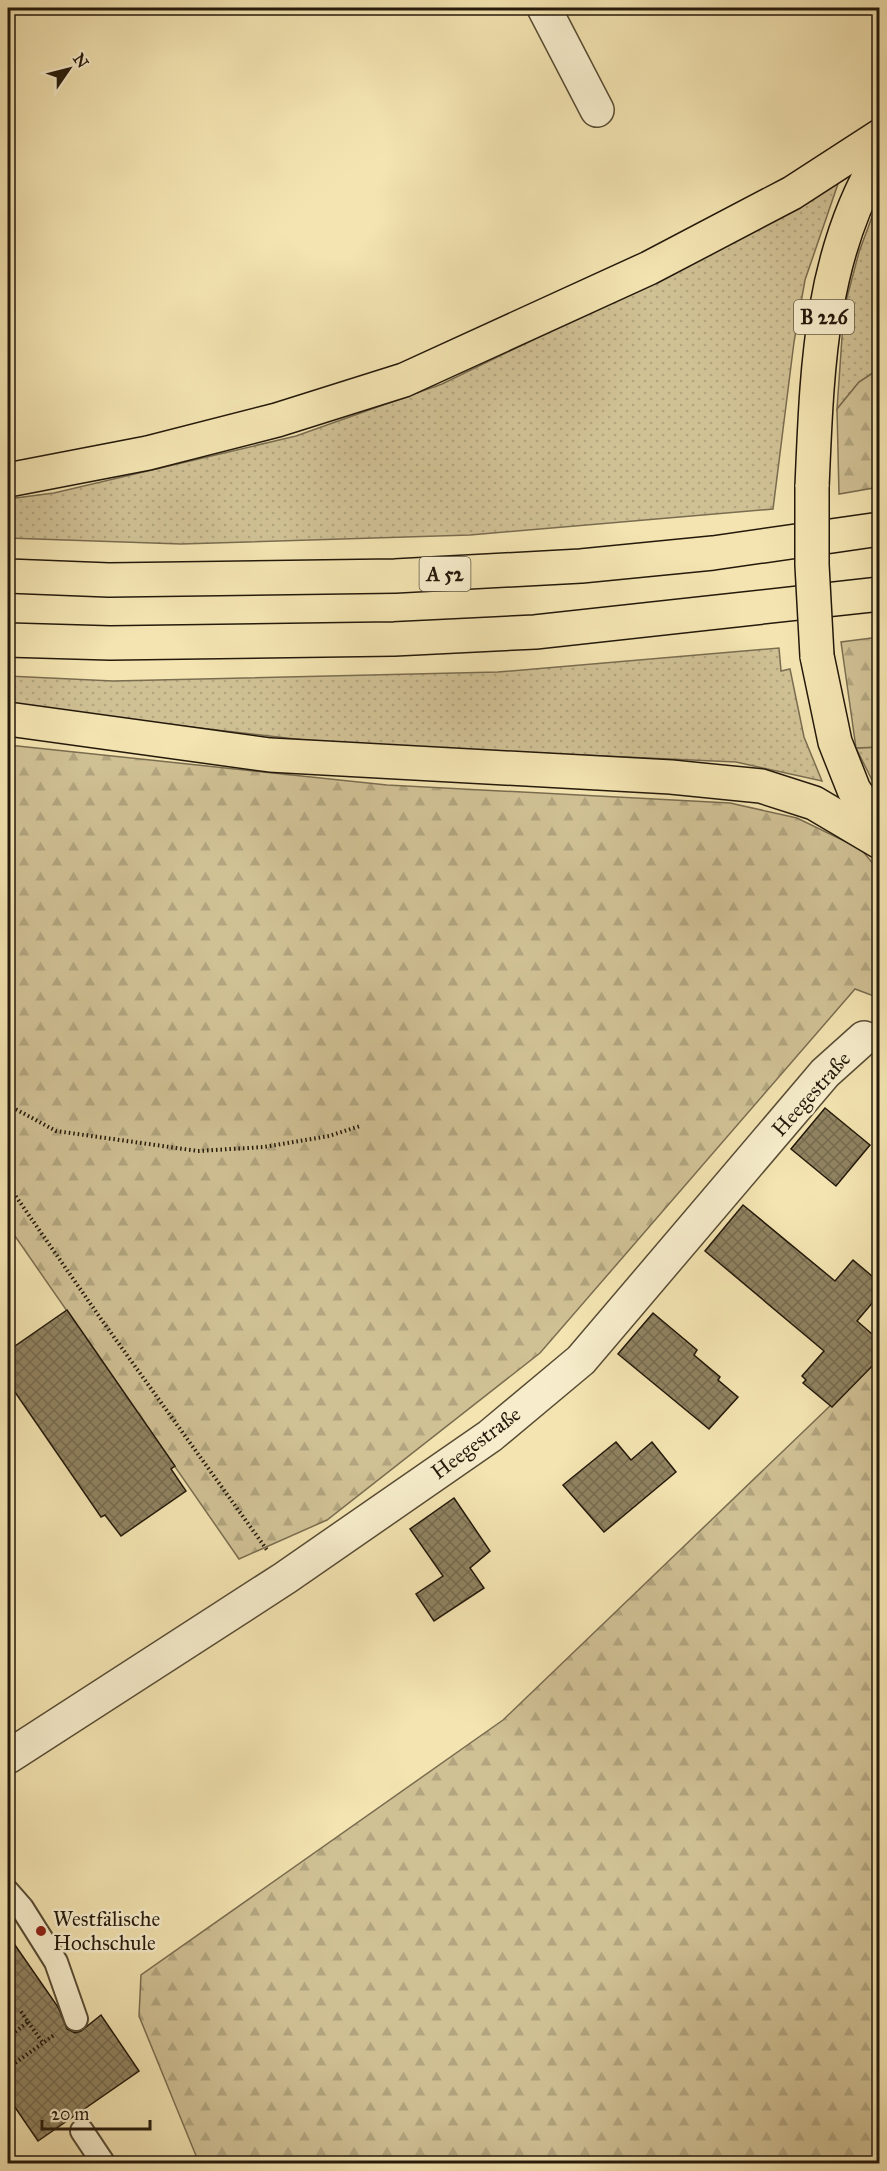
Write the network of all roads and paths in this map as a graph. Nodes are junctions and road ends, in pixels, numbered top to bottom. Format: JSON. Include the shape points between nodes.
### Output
{"nodes":[{"id":1,"x":544,"y":8,"type":"edge"},
{"id":2,"x":597,"y":110,"type":"dead end"},
{"id":3,"x":879,"y":136,"type":"edge"},
{"id":4,"x":879,"y":157,"type":"edge"},
{"id":5,"x":8,"y":480,"type":"edge"},
{"id":6,"x":879,"y":529,"type":"edge"},
{"id":7,"x":8,"y":576,"type":"edge"},
{"id":8,"x":879,"y":594,"type":"edge"},
{"id":9,"x":8,"y":640,"type":"edge"},
{"id":10,"x":8,"y":719,"type":"edge"},
{"id":11,"x":879,"y":829,"type":"edge"},
{"id":12,"x":879,"y":842,"type":"edge"},
{"id":13,"x":864,"y":1038,"type":"dead end"},
{"id":14,"x":8,"y":1106,"type":"edge"},
{"id":15,"x":360,"y":1126,"type":"dead end"},
{"id":16,"x":8,"y":1185,"type":"edge"},
{"id":17,"x":285,"y":1578,"type":"junction"},
{"id":18,"x":8,"y":1757,"type":"edge"},
{"id":19,"x":8,"y":1892,"type":"edge"},
{"id":20,"x":20,"y":2010,"type":"dead end"},
{"id":21,"x":76,"y":2019,"type":"joint"},
{"id":22,"x":28,"y":2022,"type":"junction"},
{"id":23,"x":8,"y":2037,"type":"edge"},
{"id":24,"x":43,"y":2043,"type":"junction"},
{"id":25,"x":8,"y":2068,"type":"edge"},
{"id":26,"x":82,"y":2131,"type":"dead end"},
{"id":27,"x":104,"y":2163,"type":"edge"}],
"edges":[{"from":1,"to":2,"type":"street"},
{"from":3,"to":5,"type":"main road","via":[[792,193],[650,268],[404,380],[277,420],[148,453]]},
{"from":4,"to":11,"type":"main road","number":"B 226","bridge":true,"via":[[862,186],[828,293],[816,382],[812,487],[817,657],[835,742],[854,790]]},
{"from":6,"to":7,"type":"main road","number":"A 52","via":[[713,553],[581,566],[418,575],[109,580]]},
{"from":8,"to":9,"type":"main road","via":[[536,632],[110,643]]},
{"from":10,"to":12,"type":"main road","via":[[270,755],[671,777],[761,786],[814,803]]},
{"from":13,"to":17,"type":"street","name":"Heegestraße","via":[[825,1073],[581,1360],[490,1436]]},
{"from":14,"to":15,"type":"path","via":[[56,1131],[198,1151],[329,1137]]},
{"from":16,"to":17,"type":"path"},
{"from":17,"to":18,"type":"street","name":"Heegestraße"},
{"from":19,"to":21,"type":"lane","via":[[56,1962]]},
{"from":20,"to":22,"type":"path"},
{"from":21,"to":24,"type":"path"},
{"from":22,"to":23,"type":"path"},
{"from":22,"to":24,"type":"path"},
{"from":24,"to":25,"type":"path"},
{"from":26,"to":27,"type":"lane"}]}
